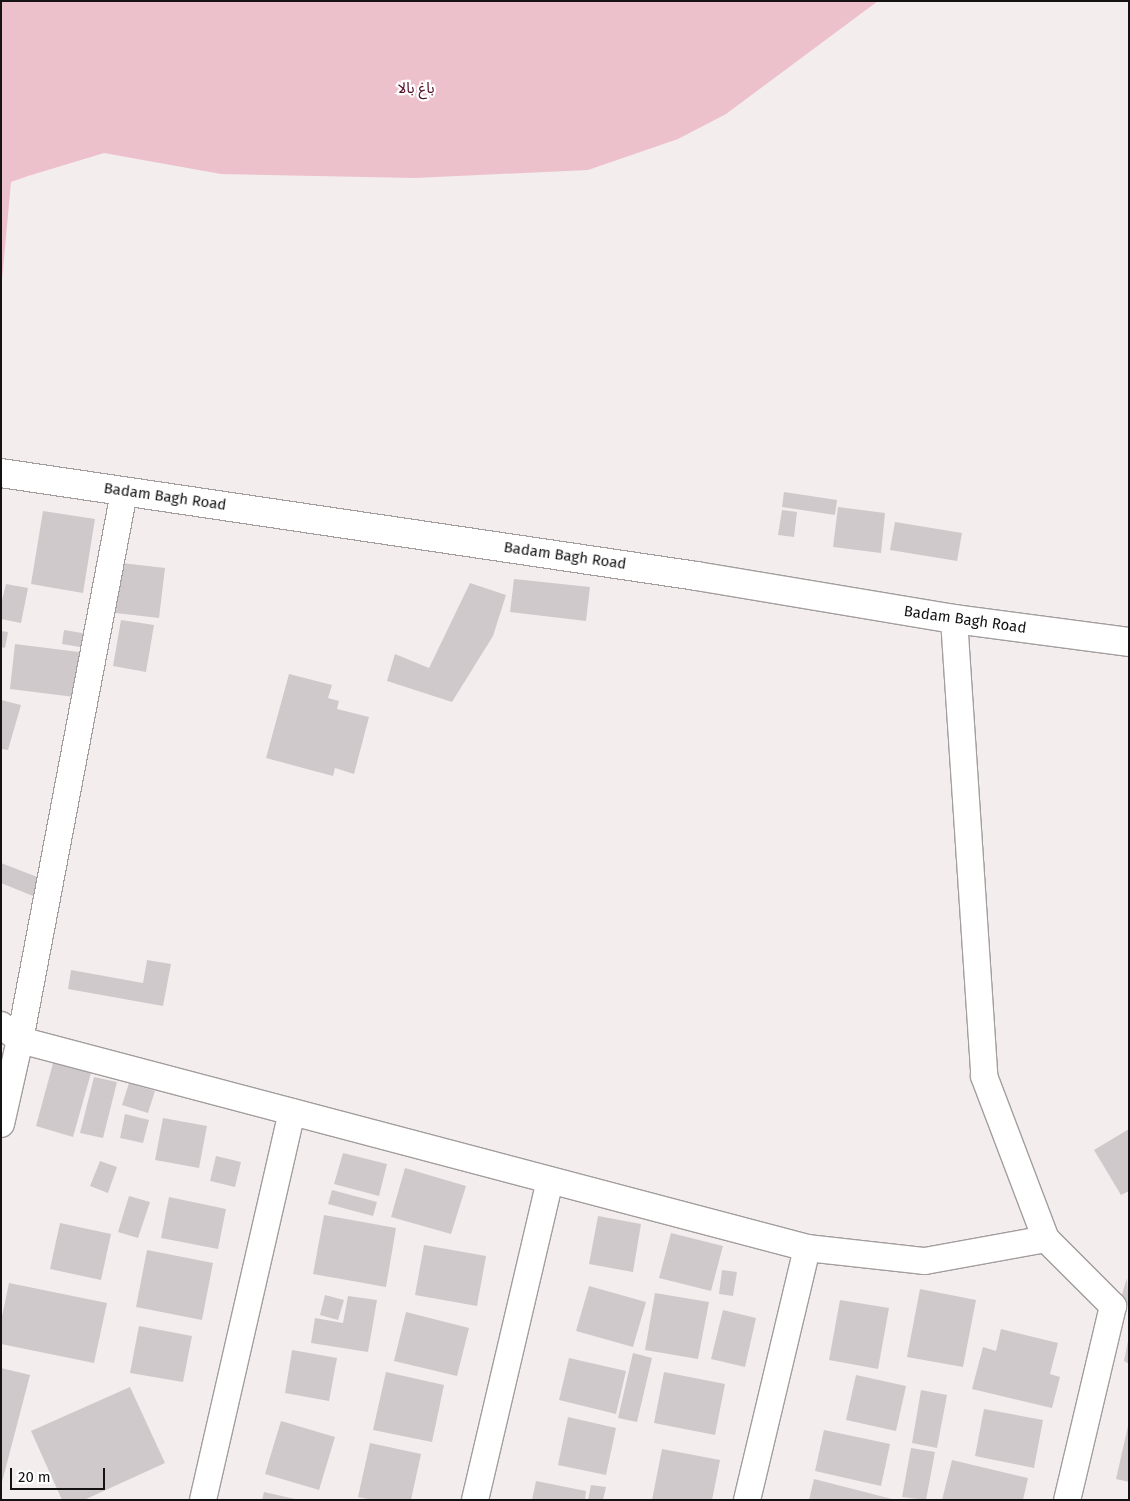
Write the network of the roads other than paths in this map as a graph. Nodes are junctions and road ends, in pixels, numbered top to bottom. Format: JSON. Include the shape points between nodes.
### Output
{"nodes":[{"id":1,"x":1,"y":473,"type":"edge"},
{"id":2,"x":124,"y":492,"type":"junction"},
{"id":3,"x":954,"y":619,"type":"junction"},
{"id":4,"x":1129,"y":642,"type":"edge"},
{"id":5,"x":11,"y":1033,"type":"edge"},
{"id":6,"x":292,"y":1112,"type":"junction"},
{"id":7,"x":1,"y":1124,"type":"edge"},
{"id":8,"x":550,"y":1181,"type":"junction"},
{"id":9,"x":1046,"y":1239,"type":"junction"},
{"id":10,"x":807,"y":1248,"type":"junction"},
{"id":11,"x":203,"y":1500,"type":"edge"},
{"id":12,"x":475,"y":1500,"type":"edge"},
{"id":13,"x":747,"y":1500,"type":"edge"},
{"id":14,"x":1066,"y":1500,"type":"edge"}],
"edges":[{"from":1,"to":2,"type":"main road","name":"Badam Bagh Road"},
{"from":2,"to":3,"type":"main road","name":"Badam Bagh Road","via":[[697,576]]},
{"from":2,"to":5,"type":"street"},
{"from":3,"to":4,"type":"main road","name":"Badam Bagh Road"},
{"from":3,"to":9,"type":"street","via":[[984,1076]]},
{"from":5,"to":6,"type":"street"},
{"from":5,"to":7,"type":"street"},
{"from":6,"to":8,"type":"street"},
{"from":6,"to":11,"type":"street"},
{"from":8,"to":10,"type":"street"},
{"from":8,"to":12,"type":"street"},
{"from":9,"to":10,"type":"street","via":[[925,1261]]},
{"from":9,"to":14,"type":"street","via":[[1113,1306]]},
{"from":10,"to":13,"type":"street"}]}
